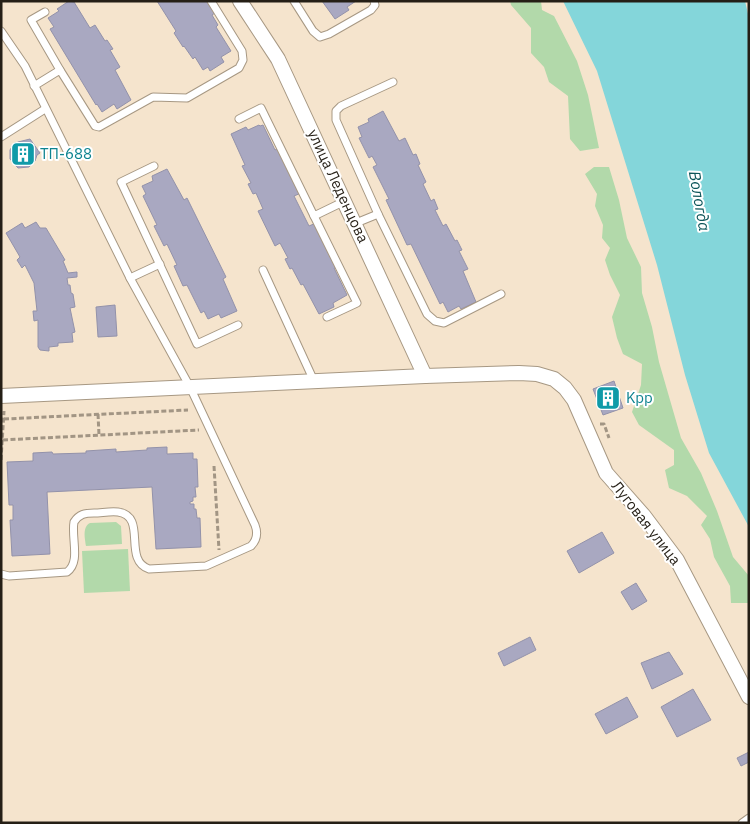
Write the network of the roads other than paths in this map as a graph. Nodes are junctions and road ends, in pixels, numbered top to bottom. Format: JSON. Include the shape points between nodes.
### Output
{"nodes":[{"id":1,"x":211,"y":1,"type":"edge"},
{"id":2,"x":240,"y":1,"type":"edge"},
{"id":3,"x":294,"y":1,"type":"edge"},
{"id":4,"x":374,"y":1,"type":"edge"},
{"id":5,"x":45,"y":12,"type":"dead end"},
{"id":6,"x":1,"y":30,"type":"edge"},
{"id":7,"x":60,"y":70,"type":"junction"},
{"id":8,"x":393,"y":82,"type":"dead end"},
{"id":9,"x":34,"y":86,"type":"junction"},
{"id":10,"x":45,"y":109,"type":"junction"},
{"id":11,"x":239,"y":119,"type":"dead end"},
{"id":12,"x":1,"y":137,"type":"edge"},
{"id":13,"x":154,"y":166,"type":"dead end"},
{"id":14,"x":345,"y":201,"type":"junction"},
{"id":15,"x":378,"y":214,"type":"junction"},
{"id":16,"x":314,"y":216,"type":"junction"},
{"id":17,"x":356,"y":223,"type":"junction"},
{"id":18,"x":160,"y":264,"type":"junction"},
{"id":19,"x":263,"y":270,"type":"dead end"},
{"id":20,"x":130,"y":278,"type":"junction"},
{"id":21,"x":501,"y":294,"type":"dead end"},
{"id":22,"x":327,"y":317,"type":"dead end"},
{"id":23,"x":238,"y":325,"type":"dead end"},
{"id":24,"x":425,"y":376,"type":"junction"},
{"id":25,"x":314,"y":381,"type":"junction"},
{"id":26,"x":190,"y":387,"type":"junction"},
{"id":27,"x":3,"y":396,"type":"edge"},
{"id":28,"x":1,"y":574,"type":"edge"},
{"id":29,"x":749,"y":697,"type":"edge"},
{"id":30,"x":749,"y":818,"type":"edge"},
{"id":31,"x":742,"y":823,"type":"edge"}],
"edges":[{"from":1,"to":7,"type":"lane","via":[[242,51],[243,60],[239,68],[187,98],[153,97],[99,128]]},
{"from":2,"to":14,"type":"street","name":"улица Леденцова","via":[[278,59]]},
{"from":3,"to":4,"type":"lane","via":[[320,37],[371,10]]},
{"from":5,"to":7,"type":"lane","via":[[31,20]]},
{"from":6,"to":9,"type":"lane"},
{"from":7,"to":9,"type":"lane"},
{"from":8,"to":15,"type":"lane","via":[[336,111],[336,120]]},
{"from":9,"to":10,"type":"lane"},
{"from":10,"to":12,"type":"lane"},
{"from":10,"to":20,"type":"lane"},
{"from":11,"to":16,"type":"lane","via":[[261,108]]},
{"from":13,"to":18,"type":"lane","via":[[121,182]]},
{"from":14,"to":16,"type":"lane"},
{"from":14,"to":17,"type":"street","name":"улица Леденцова"},
{"from":15,"to":17,"type":"lane"},
{"from":15,"to":21,"type":"lane","via":[[427,314],[435,321],[444,323]]},
{"from":16,"to":22,"type":"lane","via":[[357,303]]},
{"from":17,"to":24,"type":"street","name":"улица Леденцова"},
{"from":18,"to":20,"type":"lane"},
{"from":18,"to":23,"type":"lane","via":[[197,344]]},
{"from":19,"to":25,"type":"lane"},
{"from":20,"to":26,"type":"lane"},
{"from":24,"to":25,"type":"street"},
{"from":24,"to":29,"type":"street","name":"Луговая улица","via":[[537,374],[554,379],[565,388],[574,400],[606,473],[677,560]]},
{"from":25,"to":26,"type":"street"},
{"from":26,"to":27,"type":"street"},
{"from":26,"to":28,"type":"lane","via":[[257,530],[251,546],[206,566],[153,569],[144,567],[136,558],[134,527],[129,518],[118,512],[84,513],[74,522],[74,560],[67,572]]},
{"from":30,"to":31,"type":"lane"}]}
